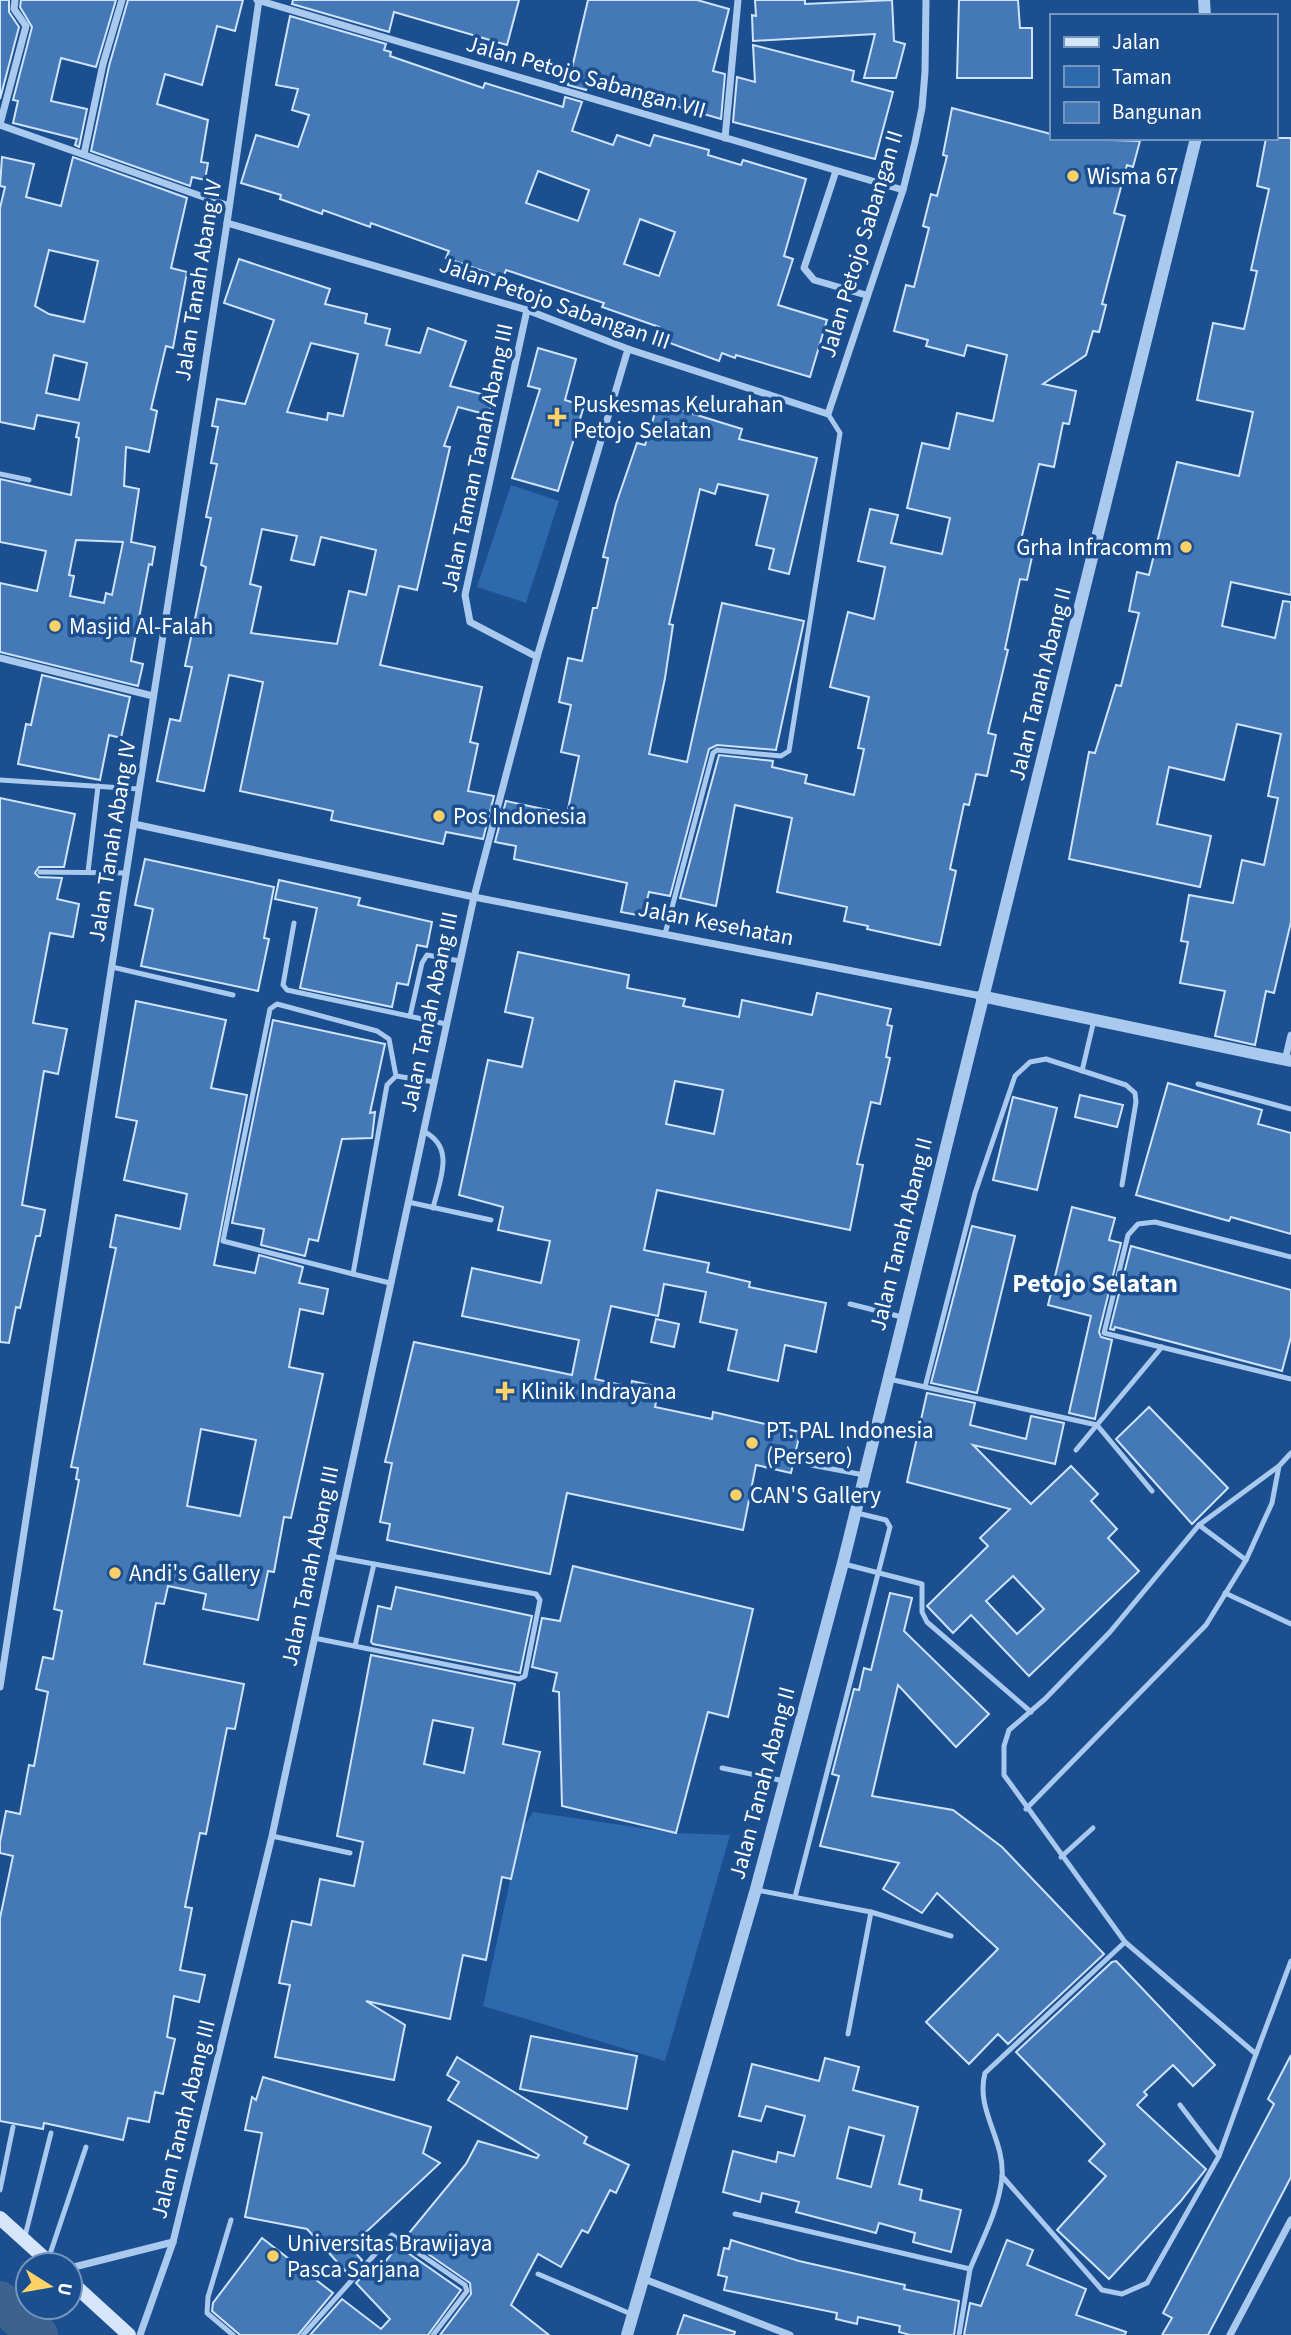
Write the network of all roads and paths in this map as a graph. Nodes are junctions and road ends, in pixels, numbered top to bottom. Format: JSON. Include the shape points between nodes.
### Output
{"nodes":[{"id":1,"x":15,"y":0,"type":"edge"},
{"id":2,"x":122,"y":0,"type":"edge"},
{"id":3,"x":258,"y":0,"type":"edge"},
{"id":4,"x":738,"y":0,"type":"edge"},
{"id":5,"x":926,"y":0,"type":"edge"},
{"id":6,"x":0,"y":124,"type":"edge"},
{"id":7,"x":725,"y":138,"type":"junction"},
{"id":8,"x":1196,"y":140,"type":"edge"},
{"id":9,"x":84,"y":154,"type":"junction"},
{"id":10,"x":836,"y":171,"type":"junction"},
{"id":11,"x":903,"y":190,"type":"junction"},
{"id":12,"x":229,"y":206,"type":"junction"},
{"id":13,"x":227,"y":223,"type":"junction"},
{"id":14,"x":866,"y":295,"type":"junction"},
{"id":15,"x":527,"y":310,"type":"junction"},
{"id":16,"x":628,"y":349,"type":"junction"},
{"id":17,"x":828,"y":414,"type":"junction"},
{"id":18,"x":0,"y":474,"type":"edge"},
{"id":19,"x":29,"y":480,"type":"dead end"},
{"id":20,"x":537,"y":657,"type":"junction"},
{"id":21,"x":0,"y":658,"type":"edge"},
{"id":22,"x":153,"y":696,"type":"junction"},
{"id":23,"x":0,"y":780,"type":"edge"},
{"id":24,"x":98,"y":786,"type":"junction"},
{"id":25,"x":139,"y":789,"type":"junction"},
{"id":26,"x":134,"y":824,"type":"junction"},
{"id":27,"x":40,"y":872,"type":"dead end"},
{"id":28,"x":88,"y":872,"type":"junction"},
{"id":29,"x":126,"y":873,"type":"junction"},
{"id":30,"x":474,"y":897,"type":"junction"},
{"id":31,"x":294,"y":923,"type":"dead end"},
{"id":32,"x":665,"y":934,"type":"junction"},
{"id":33,"x":460,"y":961,"type":"junction"},
{"id":34,"x":112,"y":967,"type":"junction"},
{"id":35,"x":233,"y":995,"type":"dead end"},
{"id":36,"x":981,"y":996,"type":"junction"},
{"id":37,"x":411,"y":1016,"type":"junction"},
{"id":38,"x":1094,"y":1020,"type":"junction"},
{"id":39,"x":446,"y":1024,"type":"junction"},
{"id":40,"x":1291,"y":1035,"type":"edge"},
{"id":41,"x":1288,"y":1061,"type":"edge"},
{"id":42,"x":1082,"y":1071,"type":"junction"},
{"id":43,"x":396,"y":1076,"type":"junction"},
{"id":44,"x":434,"y":1082,"type":"junction"},
{"id":45,"x":1198,"y":1084,"type":"dead end"},
{"id":46,"x":1291,"y":1109,"type":"edge"},
{"id":47,"x":423,"y":1131,"type":"junction"},
{"id":48,"x":1122,"y":1185,"type":"dead end"},
{"id":49,"x":408,"y":1202,"type":"junction"},
{"id":50,"x":433,"y":1208,"type":"junction"},
{"id":51,"x":491,"y":1220,"type":"dead end"},
{"id":52,"x":1291,"y":1257,"type":"edge"},
{"id":53,"x":353,"y":1274,"type":"junction"},
{"id":54,"x":390,"y":1283,"type":"junction"},
{"id":55,"x":850,"y":1304,"type":"dead end"},
{"id":56,"x":902,"y":1317,"type":"junction"},
{"id":57,"x":1162,"y":1347,"type":"junction"},
{"id":58,"x":887,"y":1378,"type":"junction"},
{"id":59,"x":1291,"y":1379,"type":"edge"},
{"id":60,"x":925,"y":1387,"type":"junction"},
{"id":61,"x":1097,"y":1425,"type":"junction"},
{"id":62,"x":1076,"y":1450,"type":"dead end"},
{"id":63,"x":1291,"y":1453,"type":"edge"},
{"id":64,"x":811,"y":1465,"type":"dead end"},
{"id":65,"x":1279,"y":1466,"type":"junction"},
{"id":66,"x":864,"y":1475,"type":"junction"},
{"id":67,"x":1152,"y":1491,"type":"dead end"},
{"id":68,"x":855,"y":1512,"type":"junction"},
{"id":69,"x":1199,"y":1525,"type":"junction"},
{"id":70,"x":331,"y":1556,"type":"junction"},
{"id":71,"x":1246,"y":1560,"type":"junction"},
{"id":72,"x":843,"y":1563,"type":"junction"},
{"id":73,"x":374,"y":1564,"type":"junction"},
{"id":74,"x":879,"y":1573,"type":"junction"},
{"id":75,"x":1225,"y":1593,"type":"junction"},
{"id":76,"x":1291,"y":1623,"type":"edge"},
{"id":77,"x":314,"y":1638,"type":"junction"},
{"id":78,"x":355,"y":1646,"type":"junction"},
{"id":79,"x":3,"y":1648,"type":"edge"},
{"id":80,"x":0,"y":1687,"type":"edge"},
{"id":81,"x":1031,"y":1712,"type":"junction"},
{"id":82,"x":722,"y":1768,"type":"dead end"},
{"id":83,"x":784,"y":1781,"type":"junction"},
{"id":84,"x":1026,"y":1809,"type":"junction"},
{"id":85,"x":1094,"y":1828,"type":"dead end"},
{"id":86,"x":271,"y":1836,"type":"junction"},
{"id":87,"x":350,"y":1853,"type":"dead end"},
{"id":88,"x":1061,"y":1857,"type":"junction"},
{"id":89,"x":756,"y":1889,"type":"junction"},
{"id":90,"x":795,"y":1897,"type":"junction"},
{"id":91,"x":872,"y":1912,"type":"junction"},
{"id":92,"x":951,"y":1936,"type":"dead end"},
{"id":93,"x":1125,"y":1942,"type":"junction"},
{"id":94,"x":1291,"y":1961,"type":"edge"},
{"id":95,"x":848,"y":2034,"type":"dead end"},
{"id":96,"x":1256,"y":2054,"type":"junction"},
{"id":97,"x":1180,"y":2105,"type":"dead end"},
{"id":98,"x":13,"y":2127,"type":"dead end"},
{"id":99,"x":51,"y":2133,"type":"dead end"},
{"id":100,"x":86,"y":2147,"type":"dead end"},
{"id":101,"x":1219,"y":2156,"type":"junction"},
{"id":102,"x":1002,"y":2176,"type":"junction"},
{"id":103,"x":0,"y":2190,"type":"edge"},
{"id":104,"x":736,"y":2214,"type":"dead end"},
{"id":105,"x":0,"y":2218,"type":"edge"},
{"id":106,"x":231,"y":2220,"type":"dead end"},
{"id":107,"x":1291,"y":2220,"type":"edge"},
{"id":108,"x":24,"y":2239,"type":"junction"},
{"id":109,"x":173,"y":2242,"type":"junction"},
{"id":110,"x":37,"y":2251,"type":"edge"},
{"id":111,"x":54,"y":2251,"type":"edge"},
{"id":112,"x":84,"y":2264,"type":"edge"},
{"id":113,"x":971,"y":2269,"type":"junction"},
{"id":114,"x":538,"y":2274,"type":"dead end"},
{"id":115,"x":644,"y":2279,"type":"junction"},
{"id":116,"x":84,"y":2294,"type":"edge"},
{"id":117,"x":634,"y":2315,"type":"junction"},
{"id":118,"x":129,"y":2335,"type":"edge"},
{"id":119,"x":140,"y":2335,"type":"edge"},
{"id":120,"x":233,"y":2335,"type":"edge"},
{"id":121,"x":303,"y":2335,"type":"edge"},
{"id":122,"x":433,"y":2335,"type":"edge"},
{"id":123,"x":627,"y":2335,"type":"edge"},
{"id":124,"x":790,"y":2335,"type":"edge"},
{"id":125,"x":959,"y":2335,"type":"edge"},
{"id":126,"x":1230,"y":2335,"type":"edge"}],
"edges":[{"from":1,"to":6,"type":"street","via":[[14,9],[26,26]]},
{"from":2,"to":9,"type":"street"},
{"from":3,"to":7,"type":"street","name":"Jalan Petojo Sabangan VII"},
{"from":3,"to":12,"type":"street","name":"Jalan Tanah Abang IV"},
{"from":4,"to":7,"type":"street"},
{"from":5,"to":11,"type":"street","name":"Jalan Petojo Sabangan II","via":[[922,108]]},
{"from":6,"to":9,"type":"street"},
{"from":7,"to":10,"type":"street","name":"Jalan Petojo Sabangan VII"},
{"from":8,"to":36,"type":"street","name":"Jalan Tanah Abang II"},
{"from":9,"to":12,"type":"street"},
{"from":10,"to":11,"type":"street","name":"Jalan Petojo Sabangan VII"},
{"from":10,"to":14,"type":"street","via":[[804,268],[814,280]]},
{"from":11,"to":14,"type":"street","name":"Jalan Petojo Sabangan II"},
{"from":12,"to":13,"type":"street","name":"Jalan Tanah Abang IV"},
{"from":13,"to":15,"type":"street","name":"Jalan Petojo Sabangan III"},
{"from":13,"to":22,"type":"street","name":"Jalan Tanah Abang IV"},
{"from":14,"to":17,"type":"street","name":"Jalan Petojo Sabangan II"},
{"from":15,"to":16,"type":"street","name":"Jalan Petojo Sabangan III"},
{"from":15,"to":20,"type":"street","name":"Jalan Taman Tanah Abang III","via":[[465,595],[470,622]]},
{"from":16,"to":17,"type":"street","name":"Jalan Petojo Sabangan III"},
{"from":16,"to":20,"type":"street"},
{"from":17,"to":32,"type":"lane","via":[[840,433],[789,751],[781,756],[713,753]]},
{"from":18,"to":19,"type":"lane"},
{"from":20,"to":30,"type":"street"},
{"from":21,"to":22,"type":"street"},
{"from":22,"to":25,"type":"street","name":"Jalan Tanah Abang IV"},
{"from":23,"to":24,"type":"lane"},
{"from":24,"to":25,"type":"lane"},
{"from":24,"to":28,"type":"lane"},
{"from":25,"to":26,"type":"street","name":"Jalan Tanah Abang IV"},
{"from":26,"to":29,"type":"street","name":"Jalan Tanah Abang IV"},
{"from":26,"to":30,"type":"street","name":"Jalan Kesehatan"},
{"from":27,"to":28,"type":"lane"},
{"from":28,"to":29,"type":"lane"},
{"from":29,"to":34,"type":"street","name":"Jalan Tanah Abang IV"},
{"from":30,"to":32,"type":"street","name":"Jalan Kesehatan"},
{"from":30,"to":33,"type":"street","name":"Jalan Tanah Abang III"},
{"from":31,"to":37,"type":"lane","via":[[283,985],[287,990]]},
{"from":32,"to":36,"type":"street","name":"Jalan Kesehatan"},
{"from":33,"to":37,"type":"lane","via":[[427,955]]},
{"from":33,"to":39,"type":"street","name":"Jalan Tanah Abang III"},
{"from":34,"to":35,"type":"lane"},
{"from":34,"to":79,"type":"street","name":"Jalan Tanah Abang IV"},
{"from":36,"to":38,"type":"street","name":"Jalan Kesehatan"},
{"from":36,"to":56,"type":"street","name":"Jalan Tanah Abang II"},
{"from":37,"to":39,"type":"lane"},
{"from":38,"to":41,"type":"street","name":"Jalan Kesehatan"},
{"from":38,"to":42,"type":"lane"},
{"from":39,"to":44,"type":"street","name":"Jalan Tanah Abang III"},
{"from":40,"to":41,"type":"street"},
{"from":42,"to":48,"type":"lane","via":[[1126,1085],[1135,1093]]},
{"from":42,"to":60,"type":"lane","via":[[1046,1059],[1030,1062],[1015,1076],[972,1201]]},
{"from":43,"to":44,"type":"lane"},
{"from":43,"to":53,"type":"lane","via":[[387,1084]]},
{"from":43,"to":53,"type":"lane","via":[[388,1039],[377,1031],[277,1004],[270,1009],[223,1241]]},
{"from":44,"to":47,"type":"street","name":"Jalan Tanah Abang III"},
{"from":45,"to":46,"type":"lane"},
{"from":47,"to":49,"type":"street","name":"Jalan Tanah Abang III"},
{"from":47,"to":50,"type":"lane","via":[[443,1147],[445,1161]]},
{"from":49,"to":50,"type":"lane"},
{"from":49,"to":54,"type":"street","name":"Jalan Tanah Abang III"},
{"from":50,"to":51,"type":"lane"},
{"from":52,"to":57,"type":"lane","via":[[1155,1222],[1138,1224],[1128,1235],[1104,1333]]},
{"from":53,"to":54,"type":"lane"},
{"from":54,"to":70,"type":"street","name":"Jalan Tanah Abang III"},
{"from":55,"to":56,"type":"lane"},
{"from":56,"to":58,"type":"street","name":"Jalan Tanah Abang II"},
{"from":57,"to":59,"type":"lane"},
{"from":57,"to":61,"type":"lane"},
{"from":58,"to":60,"type":"lane"},
{"from":58,"to":66,"type":"street","name":"Jalan Tanah Abang II"},
{"from":60,"to":61,"type":"lane"},
{"from":61,"to":62,"type":"lane"},
{"from":61,"to":67,"type":"lane"},
{"from":63,"to":65,"type":"lane"},
{"from":64,"to":66,"type":"lane"},
{"from":65,"to":69,"type":"lane"},
{"from":65,"to":71,"type":"lane","via":[[1272,1503]]},
{"from":66,"to":68,"type":"street","name":"Jalan Tanah Abang II"},
{"from":68,"to":72,"type":"street","name":"Jalan Tanah Abang II"},
{"from":68,"to":74,"type":"lane","via":[[886,1520],[890,1527]]},
{"from":69,"to":71,"type":"lane"},
{"from":69,"to":81,"type":"lane","via":[[1110,1632]]},
{"from":70,"to":73,"type":"lane"},
{"from":70,"to":77,"type":"street","name":"Jalan Tanah Abang III"},
{"from":71,"to":75,"type":"lane"},
{"from":72,"to":74,"type":"lane"},
{"from":72,"to":83,"type":"street","name":"Jalan Tanah Abang II"},
{"from":73,"to":78,"type":"lane"},
{"from":73,"to":78,"type":"lane","via":[[536,1594],[540,1600],[525,1676],[509,1677]]},
{"from":74,"to":81,"type":"lane","via":[[922,1584],[922,1612],[927,1622]]},
{"from":74,"to":90,"type":"lane"},
{"from":75,"to":76,"type":"lane"},
{"from":75,"to":84,"type":"lane","via":[[1206,1625]]},
{"from":77,"to":78,"type":"lane"},
{"from":77,"to":86,"type":"street","name":"Jalan Tanah Abang III"},
{"from":79,"to":80,"type":"street","name":"Jalan Tanah Abang IV"},
{"from":81,"to":84,"type":"lane","via":[[1009,1730],[1003,1762],[1004,1775]]},
{"from":82,"to":83,"type":"lane"},
{"from":83,"to":89,"type":"street","name":"Jalan Tanah Abang II"},
{"from":84,"to":88,"type":"lane"},
{"from":85,"to":88,"type":"lane"},
{"from":86,"to":87,"type":"lane"},
{"from":86,"to":109,"type":"street","name":"Jalan Tanah Abang III"},
{"from":88,"to":93,"type":"lane"},
{"from":89,"to":90,"type":"lane"},
{"from":89,"to":115,"type":"street","name":"Jalan Tanah Abang II"},
{"from":90,"to":91,"type":"lane"},
{"from":91,"to":92,"type":"lane"},
{"from":91,"to":95,"type":"lane"},
{"from":93,"to":96,"type":"lane"},
{"from":93,"to":102,"type":"lane","via":[[985,2073],[981,2089],[998,2140]]},
{"from":94,"to":96,"type":"lane"},
{"from":96,"to":101,"type":"lane"},
{"from":97,"to":101,"type":"lane"},
{"from":98,"to":103,"type":"lane"},
{"from":99,"to":108,"type":"lane"},
{"from":100,"to":111,"type":"lane"},
{"from":101,"to":102,"type":"lane","via":[[1147,2283],[1122,2294],[1102,2290]]},
{"from":102,"to":113,"type":"lane"},
{"from":104,"to":113,"type":"lane"},
{"from":105,"to":108,"type":"main road"},
{"from":106,"to":120,"type":"lane","via":[[207,2313]]},
{"from":107,"to":126,"type":"street"},
{"from":108,"to":110,"type":"main road"},
{"from":109,"to":112,"type":"street","name":"Jalan Tanah Abang III"},
{"from":109,"to":119,"type":"street","name":"Jalan Tanah Abang III"},
{"from":113,"to":125,"type":"lane"},
{"from":114,"to":117,"type":"lane"},
{"from":115,"to":117,"type":"street","name":"Jalan Tanah Abang II"},
{"from":115,"to":124,"type":"street"},
{"from":116,"to":118,"type":"main road"},
{"from":117,"to":123,"type":"street","name":"Jalan Tanah Abang II"},
{"from":121,"to":122,"type":"lane","via":[[392,2235],[465,2285],[467,2291],[459,2305]]}]}
